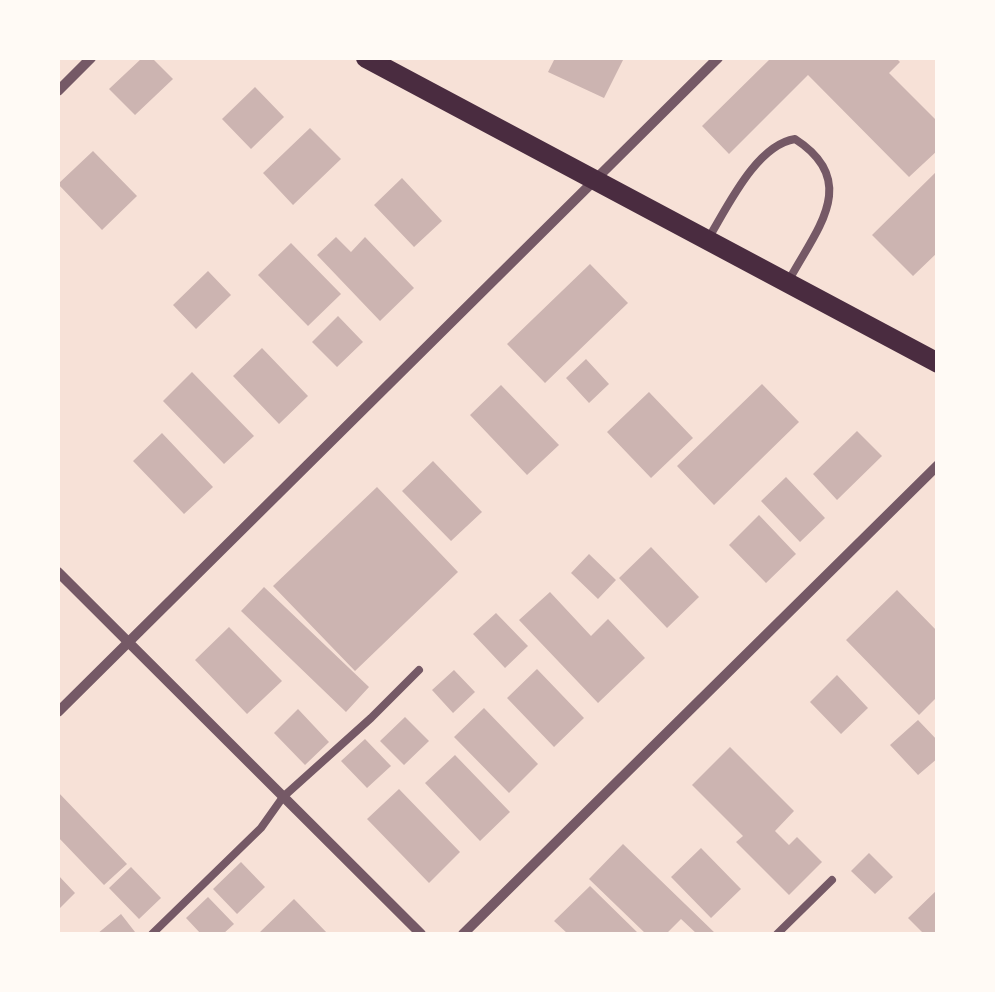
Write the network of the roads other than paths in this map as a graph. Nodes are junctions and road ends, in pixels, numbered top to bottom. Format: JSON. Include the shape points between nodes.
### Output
{"nodes":[{"id":1,"x":91,"y":58,"type":"edge"},
{"id":2,"x":366,"y":58,"type":"edge"},
{"id":3,"x":718,"y":58,"type":"edge"},
{"id":4,"x":58,"y":91,"type":"edge"},
{"id":5,"x":595,"y":179,"type":"junction"},
{"id":6,"x":708,"y":240,"type":"junction"},
{"id":7,"x":788,"y":282,"type":"junction"},
{"id":8,"x":938,"y":362,"type":"edge"},
{"id":9,"x":938,"y":465,"type":"edge"},
{"id":10,"x":58,"y":572,"type":"edge"},
{"id":11,"x":128,"y":641,"type":"junction"},
{"id":12,"x":420,"y":670,"type":"dead end"},
{"id":13,"x":58,"y":712,"type":"edge"},
{"id":14,"x":283,"y":796,"type":"junction"},
{"id":15,"x":832,"y":880,"type":"dead end"},
{"id":16,"x":152,"y":934,"type":"edge"},
{"id":17,"x":420,"y":934,"type":"edge"},
{"id":18,"x":463,"y":934,"type":"edge"},
{"id":19,"x":777,"y":934,"type":"edge"}],
"edges":[{"from":1,"to":4,"type":"street"},
{"from":2,"to":5,"type":"main road"},
{"from":3,"to":5,"type":"street"},
{"from":5,"to":6,"type":"main road"},
{"from":5,"to":11,"type":"street"},
{"from":6,"to":7,"type":"main road"},
{"from":6,"to":7,"type":"lane","via":[[744,180],[782,141],[795,139],[829,178],[831,195]]},
{"from":7,"to":8,"type":"main road"},
{"from":9,"to":18,"type":"street"},
{"from":10,"to":11,"type":"street"},
{"from":11,"to":13,"type":"street"},
{"from":11,"to":14,"type":"street"},
{"from":12,"to":14,"type":"lane"},
{"from":14,"to":16,"type":"lane","via":[[261,828]]},
{"from":14,"to":17,"type":"street"},
{"from":15,"to":19,"type":"lane"}]}
